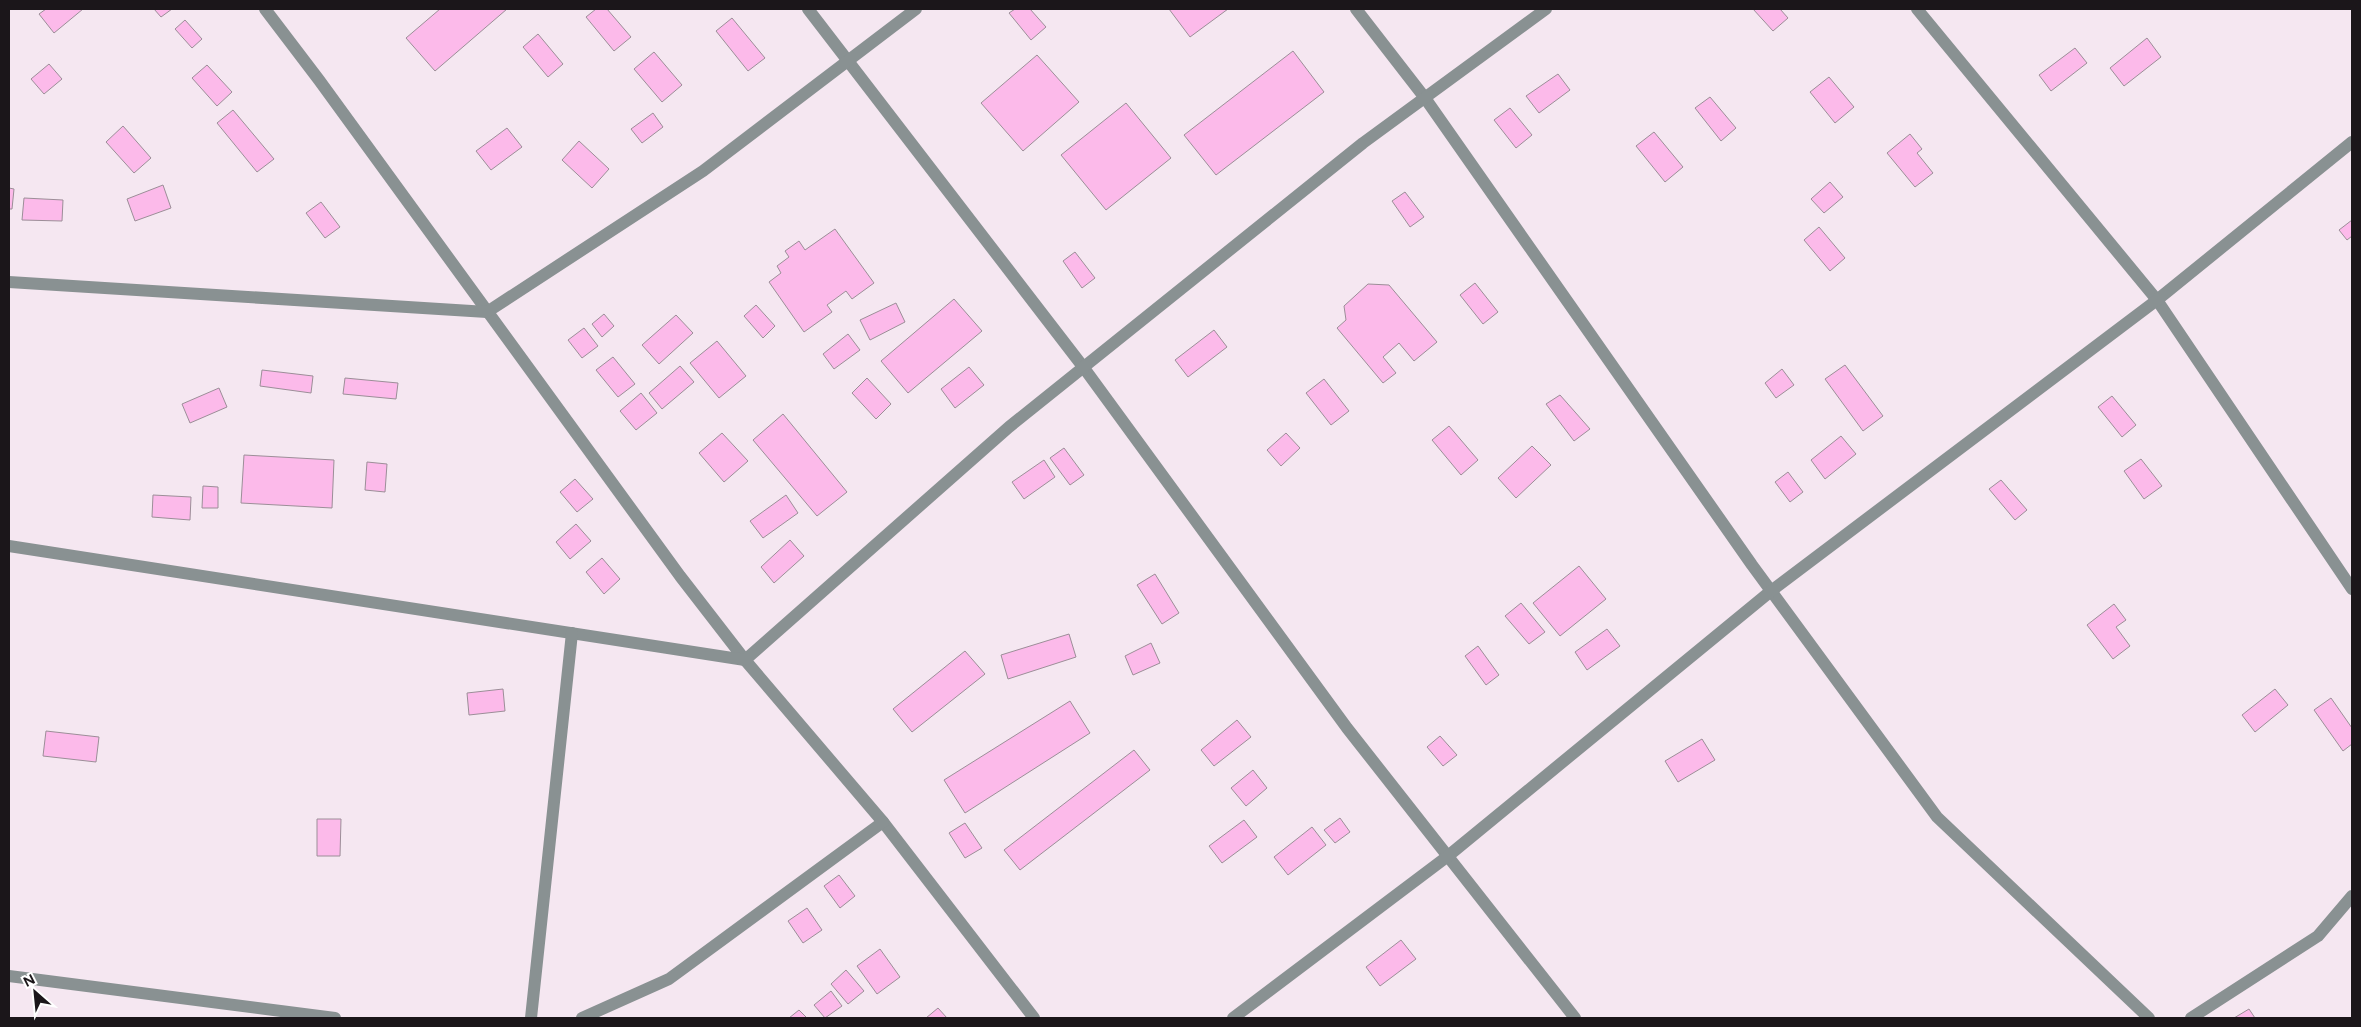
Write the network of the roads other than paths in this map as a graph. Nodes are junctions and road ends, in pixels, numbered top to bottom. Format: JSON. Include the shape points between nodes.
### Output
{"nodes":[{"id":1,"x":265,"y":9,"type":"edge"},
{"id":2,"x":808,"y":9,"type":"edge"},
{"id":3,"x":916,"y":9,"type":"edge"},
{"id":4,"x":1356,"y":9,"type":"edge"},
{"id":5,"x":1546,"y":9,"type":"edge"},
{"id":6,"x":1917,"y":9,"type":"edge"},
{"id":7,"x":847,"y":62,"type":"junction"},
{"id":8,"x":1425,"y":98,"type":"junction"},
{"id":9,"x":2352,"y":142,"type":"edge"},
{"id":10,"x":9,"y":282,"type":"edge"},
{"id":11,"x":2157,"y":300,"type":"junction"},
{"id":12,"x":487,"y":312,"type":"junction"},
{"id":13,"x":1084,"y":368,"type":"junction"},
{"id":14,"x":9,"y":546,"type":"edge"},
{"id":15,"x":2352,"y":588,"type":"edge"},
{"id":16,"x":1771,"y":591,"type":"junction"},
{"id":17,"x":572,"y":633,"type":"junction"},
{"id":18,"x":744,"y":660,"type":"junction"},
{"id":19,"x":883,"y":822,"type":"junction"},
{"id":20,"x":1448,"y":856,"type":"junction"},
{"id":21,"x":2352,"y":896,"type":"edge"},
{"id":22,"x":9,"y":976,"type":"edge"},
{"id":23,"x":335,"y":1018,"type":"edge"},
{"id":24,"x":531,"y":1018,"type":"edge"},
{"id":25,"x":582,"y":1018,"type":"edge"},
{"id":26,"x":1034,"y":1018,"type":"edge"},
{"id":27,"x":1233,"y":1018,"type":"edge"},
{"id":28,"x":1575,"y":1018,"type":"edge"},
{"id":29,"x":2149,"y":1018,"type":"edge"},
{"id":30,"x":2191,"y":1018,"type":"edge"}],
"edges":[{"from":1,"to":12,"type":"street"},
{"from":2,"to":7,"type":"street"},
{"from":3,"to":7,"type":"street"},
{"from":4,"to":8,"type":"street"},
{"from":5,"to":8,"type":"street"},
{"from":6,"to":11,"type":"street"},
{"from":7,"to":12,"type":"street","via":[[703,171]]},
{"from":7,"to":13,"type":"street"},
{"from":8,"to":13,"type":"street","via":[[1363,143]]},
{"from":8,"to":16,"type":"street"},
{"from":9,"to":11,"type":"street"},
{"from":10,"to":12,"type":"street"},
{"from":11,"to":15,"type":"street"},
{"from":11,"to":16,"type":"street"},
{"from":12,"to":18,"type":"street"},
{"from":13,"to":18,"type":"street","via":[[1009,427]]},
{"from":13,"to":20,"type":"street","via":[[1347,728]]},
{"from":14,"to":17,"type":"street"},
{"from":16,"to":20,"type":"street"},
{"from":16,"to":29,"type":"street","via":[[1937,817]]},
{"from":17,"to":18,"type":"street"},
{"from":17,"to":24,"type":"street"},
{"from":18,"to":19,"type":"street"},
{"from":19,"to":25,"type":"street","via":[[669,979]]},
{"from":19,"to":26,"type":"street"},
{"from":20,"to":27,"type":"street"},
{"from":20,"to":28,"type":"street"},
{"from":21,"to":30,"type":"street","via":[[2318,936]]},
{"from":22,"to":23,"type":"street"}]}
